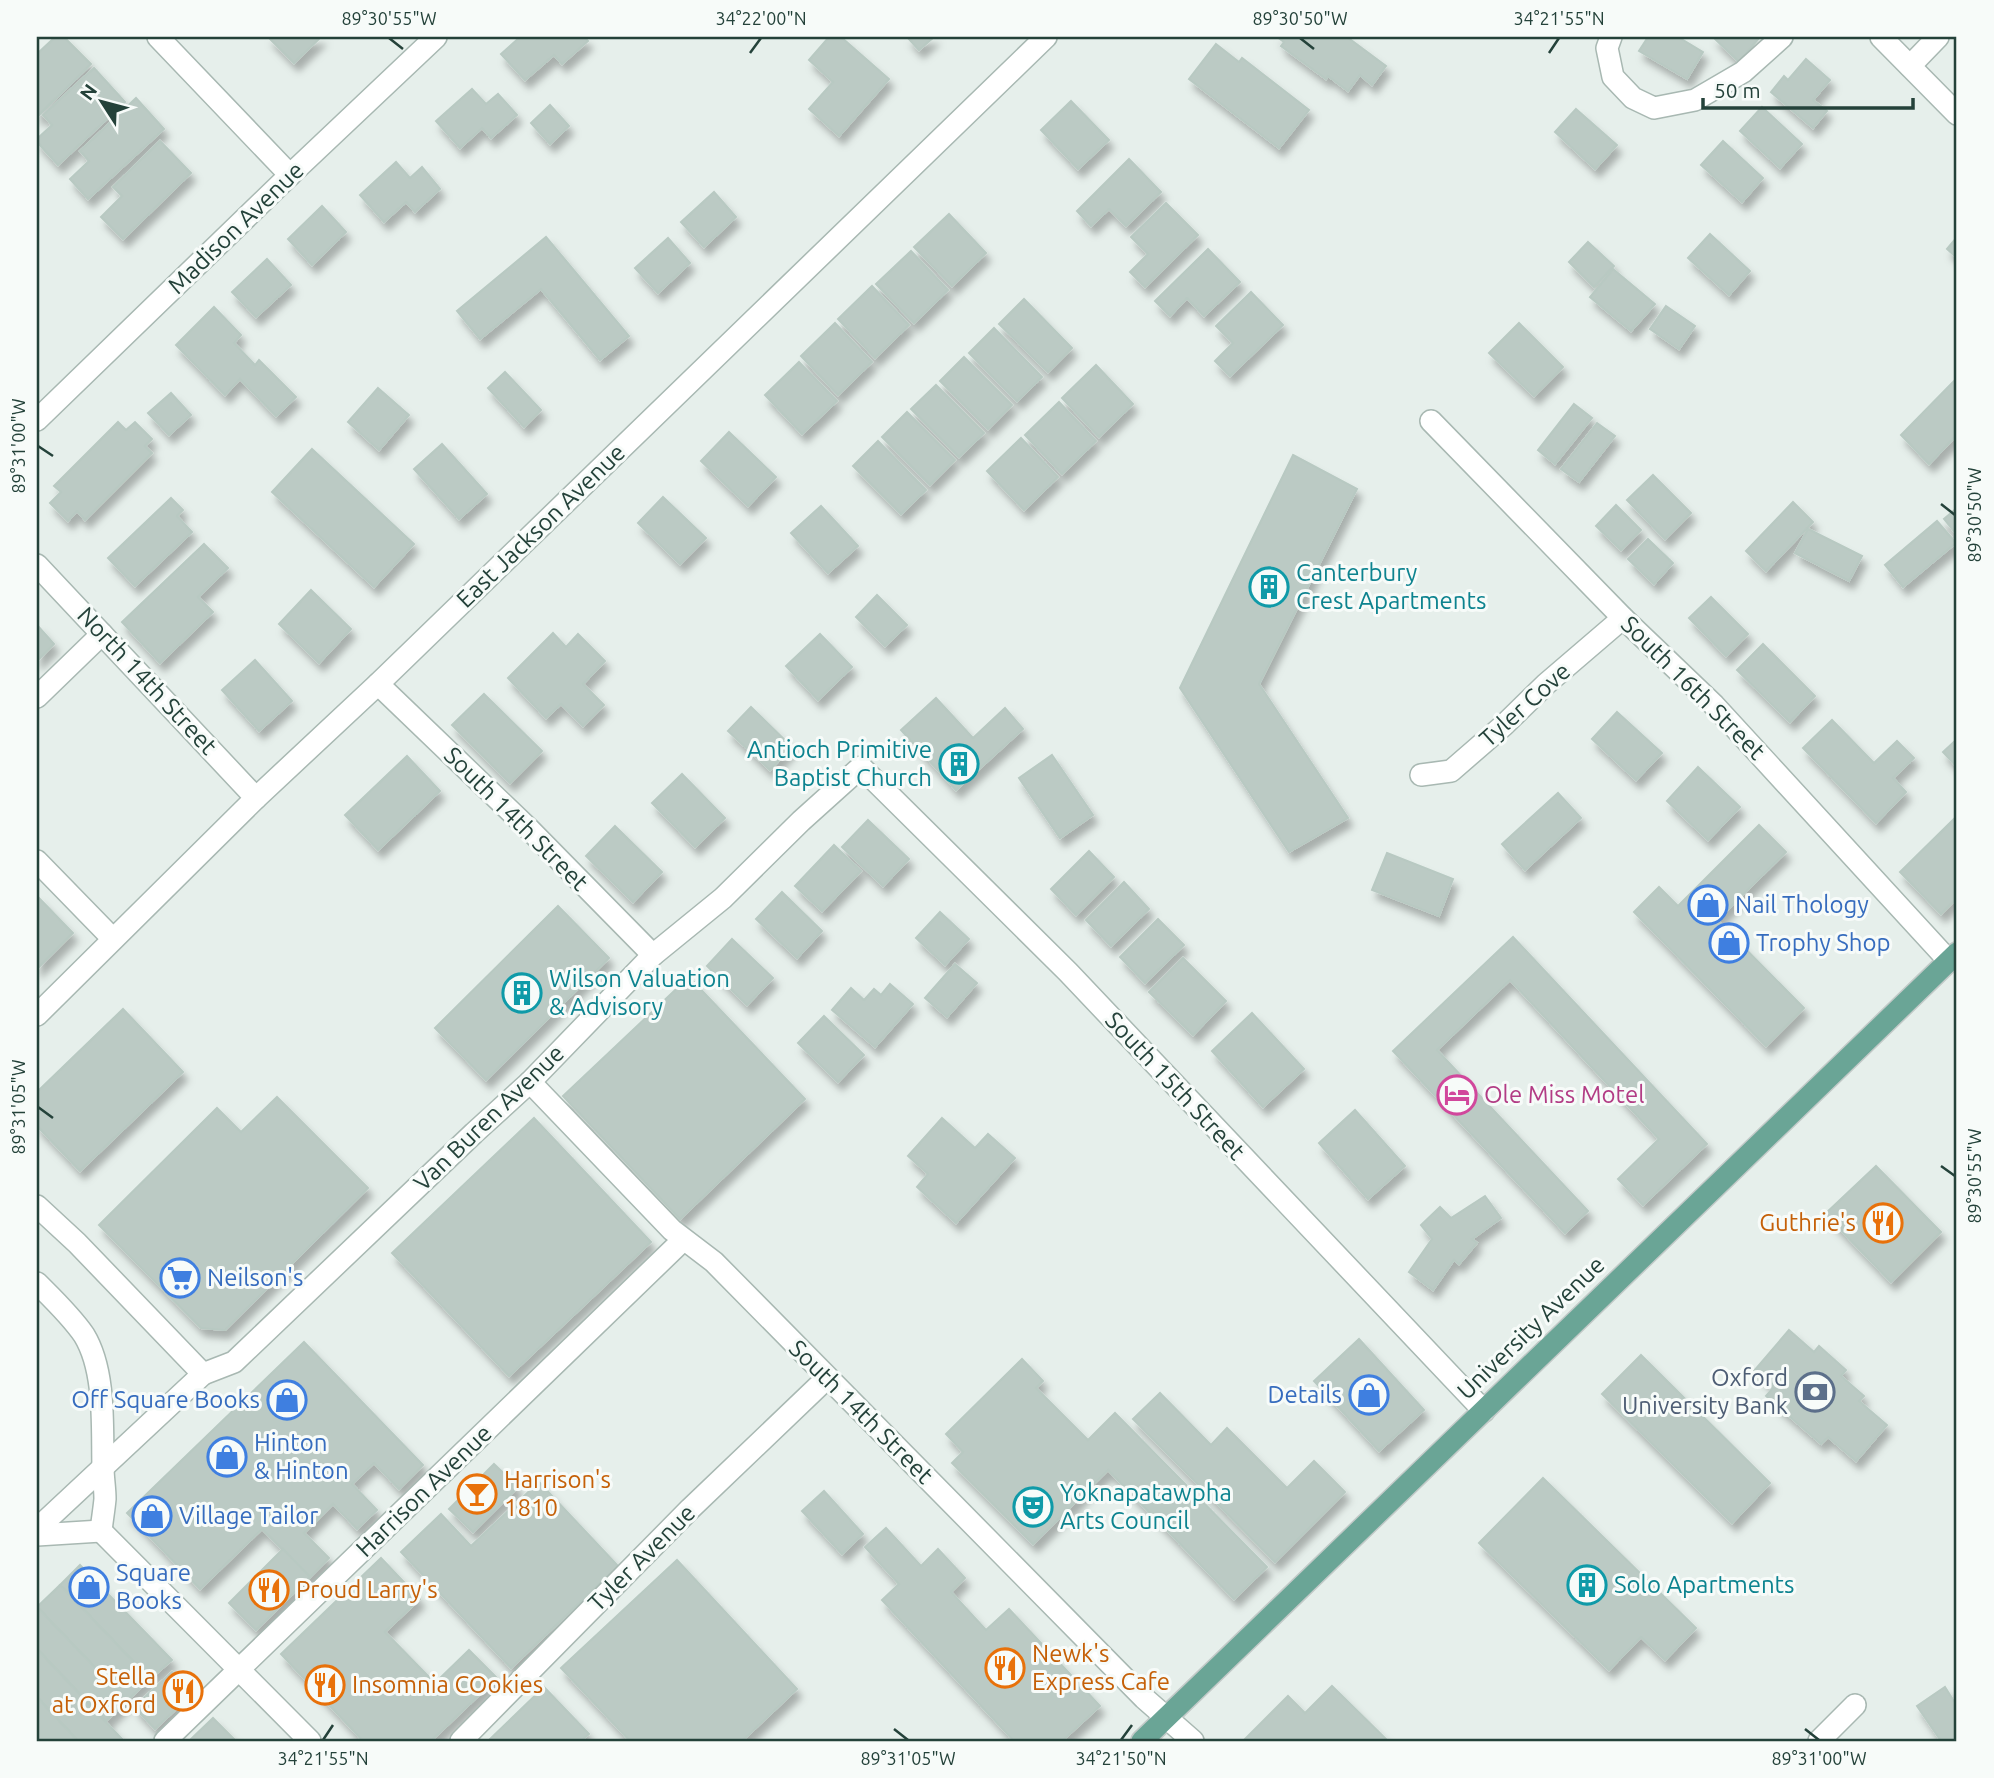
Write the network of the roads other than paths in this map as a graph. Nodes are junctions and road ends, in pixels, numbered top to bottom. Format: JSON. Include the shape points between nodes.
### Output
{"nodes":[{"id":1,"x":158,"y":37,"type":"edge"},
{"id":2,"x":436,"y":37,"type":"edge"},
{"id":3,"x":1046,"y":37,"type":"edge"},
{"id":4,"x":1611,"y":37,"type":"edge"},
{"id":5,"x":1782,"y":37,"type":"edge"},
{"id":6,"x":1881,"y":37,"type":"edge"},
{"id":7,"x":1938,"y":37,"type":"edge"},
{"id":8,"x":1910,"y":66,"type":"junction"},
{"id":9,"x":1957,"y":114,"type":"edge"},
{"id":10,"x":290,"y":175,"type":"junction"},
{"id":11,"x":37,"y":420,"type":"edge"},
{"id":12,"x":1431,"y":421,"type":"dead end"},
{"id":13,"x":37,"y":565,"type":"edge"},
{"id":14,"x":1623,"y":618,"type":"junction"},
{"id":15,"x":102,"y":634,"type":"junction"},
{"id":16,"x":378,"y":684,"type":"junction"},
{"id":17,"x":37,"y":697,"type":"edge"},
{"id":18,"x":860,"y":767,"type":"joint"},
{"id":19,"x":1421,"y":775,"type":"dead end"},
{"id":20,"x":256,"y":798,"type":"junction"},
{"id":21,"x":37,"y":861,"type":"edge"},
{"id":22,"x":113,"y":939,"type":"junction"},
{"id":23,"x":653,"y":956,"type":"junction"},
{"id":24,"x":1953,"y":957,"type":"edge"},
{"id":25,"x":37,"y":1015,"type":"edge"},
{"id":26,"x":530,"y":1082,"type":"junction"},
{"id":27,"x":37,"y":1206,"type":"edge"},
{"id":28,"x":683,"y":1240,"type":"junction"},
{"id":29,"x":37,"y":1283,"type":"edge"},
{"id":30,"x":203,"y":1374,"type":"junction"},
{"id":31,"x":827,"y":1378,"type":"junction"},
{"id":32,"x":1484,"y":1411,"type":"junction"},
{"id":33,"x":103,"y":1465,"type":"junction"},
{"id":34,"x":37,"y":1529,"type":"edge"},
{"id":35,"x":101,"y":1531,"type":"junction"},
{"id":36,"x":37,"y":1535,"type":"edge"},
{"id":37,"x":240,"y":1669,"type":"junction"},
{"id":38,"x":1855,"y":1705,"type":"dead end"},
{"id":39,"x":1167,"y":1717,"type":"junction"},
{"id":40,"x":165,"y":1741,"type":"edge"},
{"id":41,"x":310,"y":1741,"type":"edge"},
{"id":42,"x":461,"y":1741,"type":"edge"},
{"id":43,"x":1142,"y":1741,"type":"edge"},
{"id":44,"x":1192,"y":1741,"type":"edge"},
{"id":45,"x":1819,"y":1741,"type":"edge"}],
"edges":[{"from":1,"to":10,"type":"street"},
{"from":2,"to":10,"type":"street","name":"Madison Avenue"},
{"from":3,"to":16,"type":"street","name":"East Jackson Avenue"},
{"from":4,"to":5,"type":"street","via":[[1607,48],[1613,77],[1633,98],[1654,108],[1695,100],[1743,72]]},
{"from":6,"to":8,"type":"street"},
{"from":7,"to":8,"type":"street"},
{"from":8,"to":9,"type":"street"},
{"from":10,"to":11,"type":"street","name":"Madison Avenue"},
{"from":12,"to":14,"type":"street","name":"South 16th Street"},
{"from":13,"to":15,"type":"street","name":"North 14th Street"},
{"from":14,"to":19,"type":"street","name":"Tyler Cove","via":[[1451,771]]},
{"from":14,"to":24,"type":"street","name":"South 16th Street","via":[[1714,705]]},
{"from":15,"to":17,"type":"street"},
{"from":15,"to":20,"type":"street","name":"North 14th Street"},
{"from":16,"to":20,"type":"street","name":"East Jackson Avenue"},
{"from":16,"to":23,"type":"street","name":"South 14th Street"},
{"from":18,"to":23,"type":"street","name":"Van Buren Avenue","via":[[723,898]]},
{"from":18,"to":32,"type":"street","name":"South 15th Street","via":[[1068,972]]},
{"from":20,"to":22,"type":"street","name":"East Jackson Avenue"},
{"from":21,"to":22,"type":"street"},
{"from":22,"to":25,"type":"street","name":"East Jackson Avenue"},
{"from":23,"to":26,"type":"street","name":"Van Buren Avenue"},
{"from":24,"to":32,"type":"main road","name":"University Avenue"},
{"from":26,"to":28,"type":"street","name":"South 14th Street"},
{"from":26,"to":30,"type":"street","name":"Van Buren Avenue","via":[[234,1362]]},
{"from":27,"to":30,"type":"street"},
{"from":28,"to":31,"type":"street","name":"South 14th Street","via":[[714,1262]]},
{"from":28,"to":37,"type":"street","name":"Harrison Avenue"},
{"from":29,"to":33,"type":"street","via":[[85,1337],[103,1406]]},
{"from":30,"to":33,"type":"street"},
{"from":31,"to":39,"type":"street","name":"South 14th Street"},
{"from":31,"to":42,"type":"street","name":"Tyler Avenue"},
{"from":32,"to":39,"type":"main road","name":"University Avenue"},
{"from":33,"to":34,"type":"street"},
{"from":33,"to":35,"type":"street"},
{"from":35,"to":36,"type":"street"},
{"from":35,"to":37,"type":"street"},
{"from":37,"to":40,"type":"street","name":"Harrison Avenue"},
{"from":37,"to":41,"type":"street"},
{"from":38,"to":45,"type":"street"},
{"from":39,"to":43,"type":"main road","name":"University Avenue"},
{"from":39,"to":44,"type":"street","name":"South 14th Street"}]}
